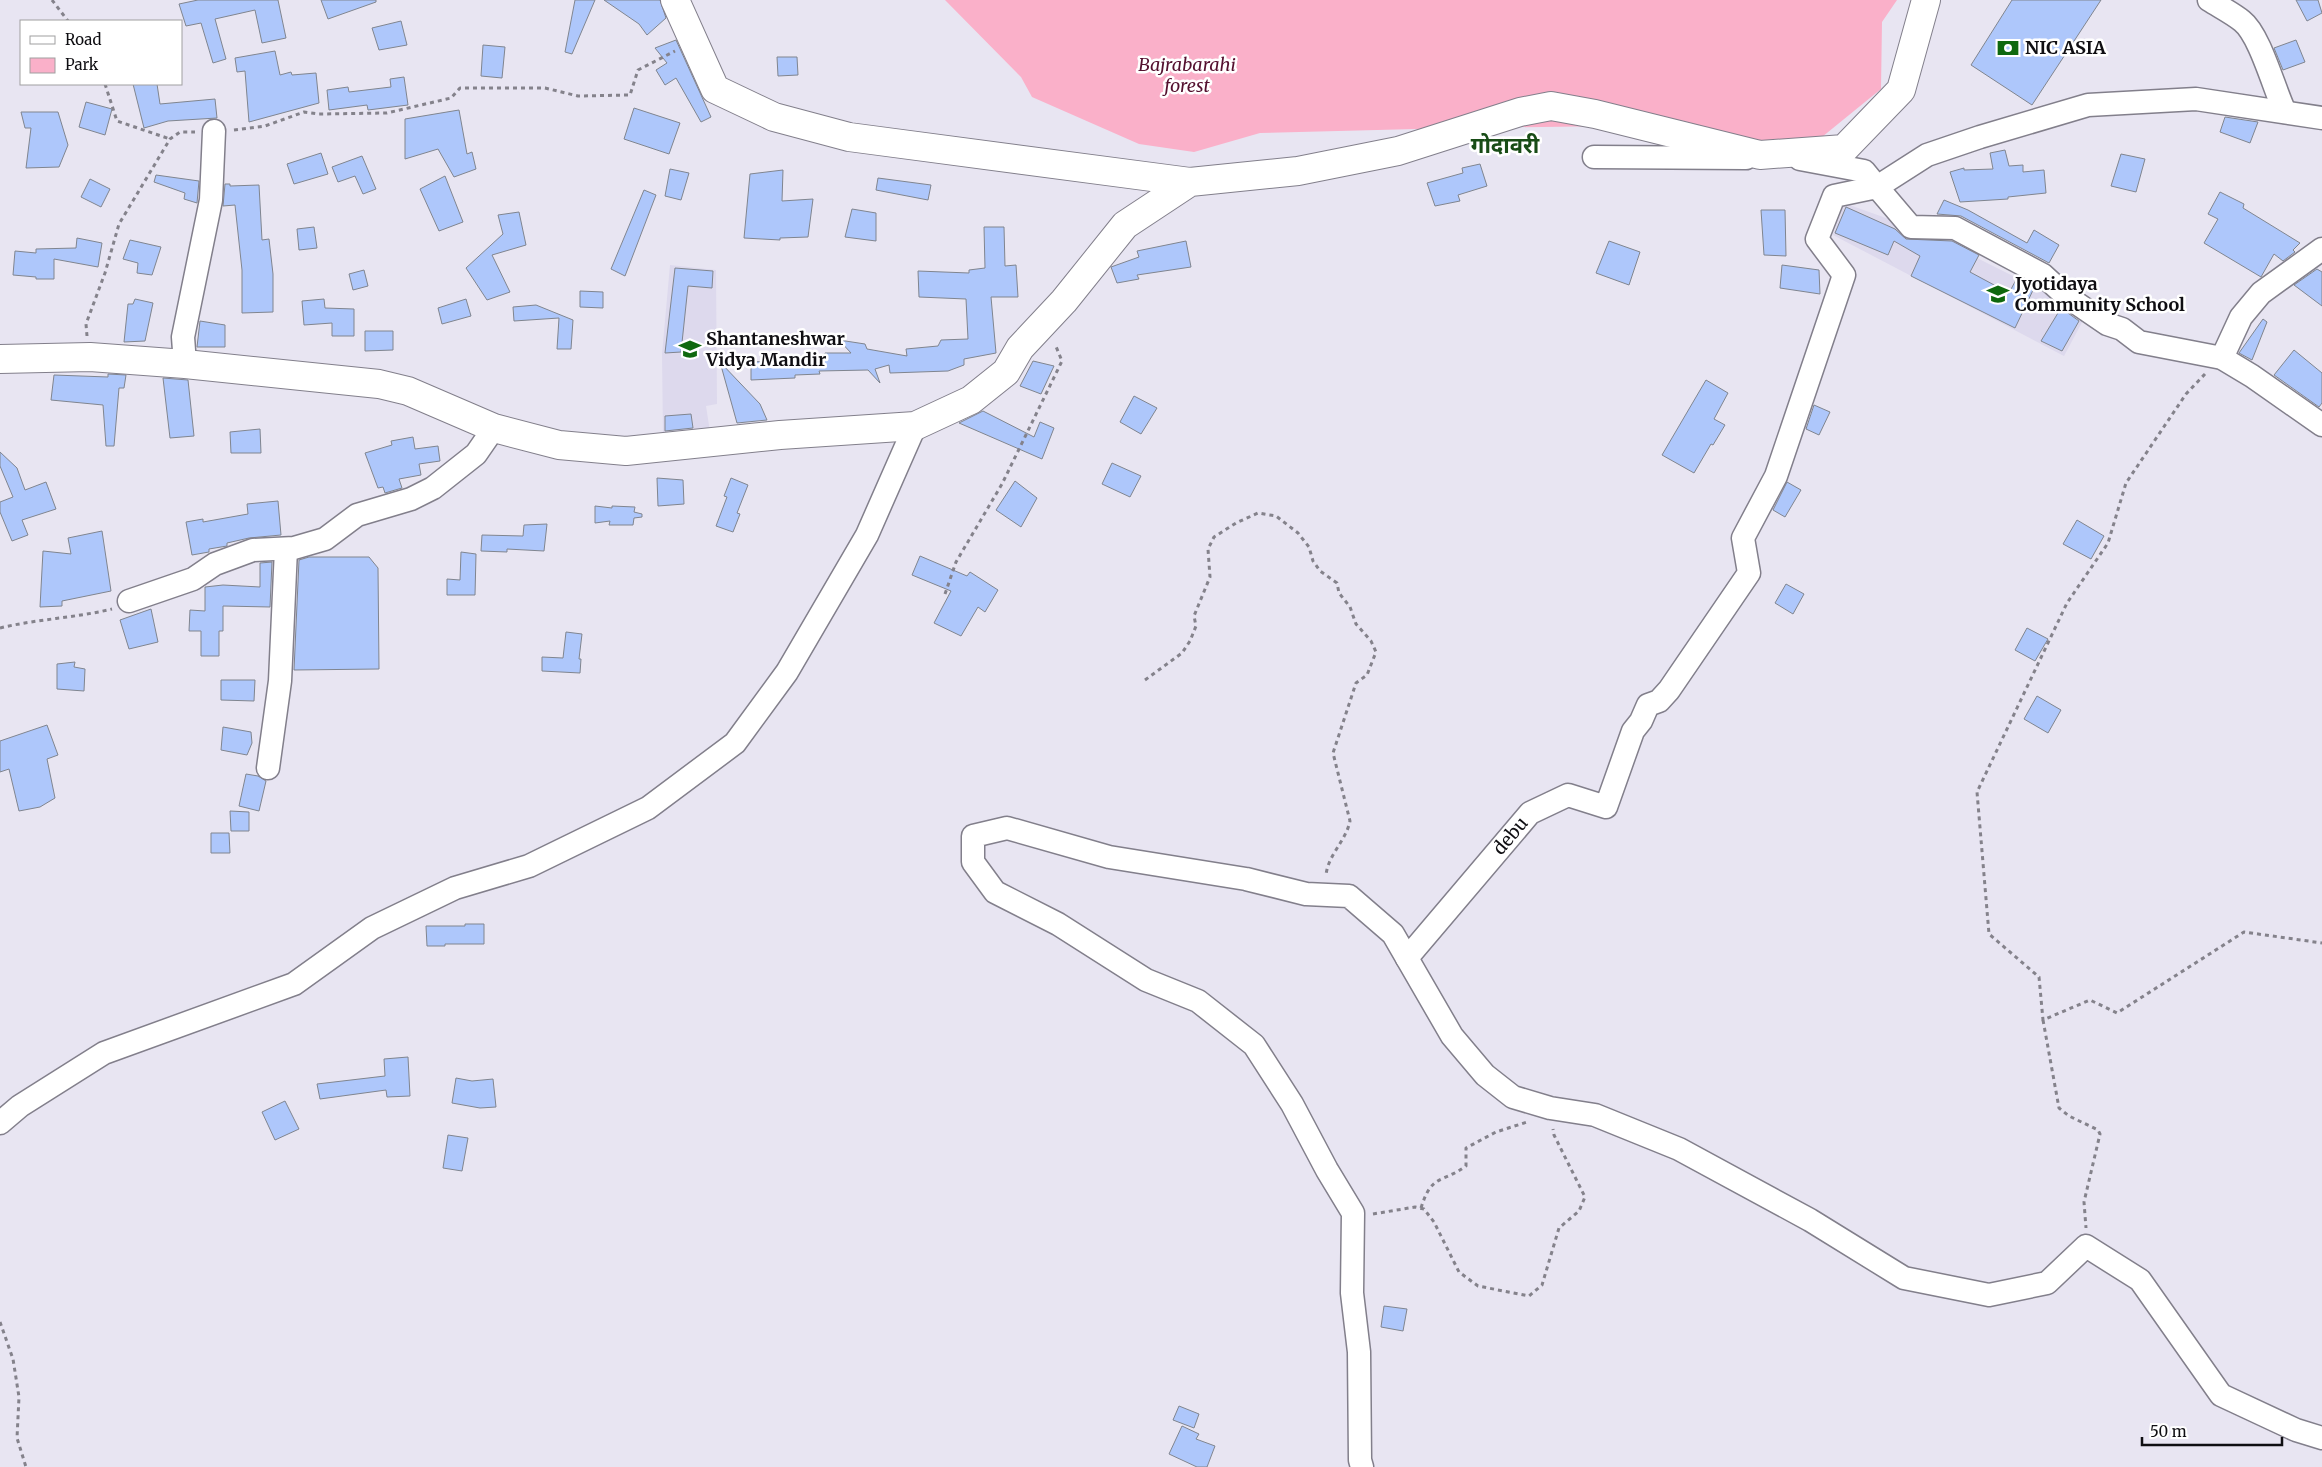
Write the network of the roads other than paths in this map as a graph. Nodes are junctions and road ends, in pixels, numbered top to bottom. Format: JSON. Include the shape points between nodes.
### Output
{"nodes":[{"id":1,"x":674,"y":0,"type":"edge"},
{"id":2,"x":1926,"y":0,"type":"edge"},
{"id":3,"x":2209,"y":0,"type":"edge"},
{"id":4,"x":2285,"y":112,"type":"junction"},
{"id":5,"x":2322,"y":118,"type":"edge"},
{"id":6,"x":214,"y":131,"type":"road end"},
{"id":7,"x":1594,"y":157,"type":"dead end"},
{"id":8,"x":1190,"y":182,"type":"junction"},
{"id":9,"x":1877,"y":187,"type":"junction"},
{"id":10,"x":2322,"y":249,"type":"edge"},
{"id":11,"x":2222,"y":358,"type":"junction"},
{"id":12,"x":0,"y":360,"type":"edge"},
{"id":13,"x":185,"y":364,"type":"junction"},
{"id":14,"x":2322,"y":425,"type":"edge"},
{"id":15,"x":915,"y":426,"type":"junction"},
{"id":16,"x":494,"y":428,"type":"junction"},
{"id":17,"x":286,"y":549,"type":"junction"},
{"id":18,"x":129,"y":601,"type":"road end"},
{"id":19,"x":268,"y":768,"type":"dead end"},
{"id":20,"x":1407,"y":958,"type":"junction"},
{"id":21,"x":0,"y":1123,"type":"edge"},
{"id":22,"x":2322,"y":1438,"type":"edge"},
{"id":23,"x":1362,"y":1467,"type":"edge"}],
"edges":[{"from":1,"to":8,"type":"street","via":[[715,88],[774,117],[849,138]]},
{"from":2,"to":8,"type":"street","via":[[1901,90],[1844,149],[1760,155],[1552,106],[1520,112],[1398,152],[1298,171]]},
{"from":3,"to":4,"type":"street","via":[[2244,22],[2265,58]]},
{"from":4,"to":5,"type":"street"},
{"from":4,"to":9,"type":"street","via":[[2196,99],[2088,105],[1927,155]]},
{"from":6,"to":13,"type":"street","via":[[211,200],[183,337]]},
{"from":7,"to":9,"type":"street","via":[[1804,159],[1864,171]]},
{"from":8,"to":15,"type":"street","via":[[1125,224],[1061,305],[1020,348],[1006,372],[971,400]]},
{"from":9,"to":11,"type":"street","via":[[1911,227],[1954,228],[2043,275],[2066,296],[2139,342]]},
{"from":9,"to":20,"type":"street","name":"debu","via":[[1834,196],[1817,239],[1844,275],[1776,476],[1744,538],[1749,573],[1669,690],[1659,701],[1648,704],[1633,731],[1606,807],[1568,795],[1530,813]]},
{"from":10,"to":11,"type":"street","via":[[2261,293],[2241,317]]},
{"from":11,"to":14,"type":"street"},
{"from":12,"to":13,"type":"street","via":[[90,357]]},
{"from":13,"to":16,"type":"street","via":[[379,384],[408,391]]},
{"from":15,"to":16,"type":"street","via":[[780,435],[626,451],[559,445]]},
{"from":15,"to":21,"type":"street","via":[[867,535],[787,672],[735,742],[648,808],[529,866],[455,888],[372,928],[294,984],[104,1053],[20,1106]]},
{"from":16,"to":17,"type":"street","via":[[476,454],[433,488],[411,499],[357,515],[325,539]]},
{"from":17,"to":18,"type":"street","via":[[253,550],[215,564],[193,578]]},
{"from":17,"to":19,"type":"street","via":[[280,681]]},
{"from":20,"to":22,"type":"street","via":[[1452,1036],[1485,1075],[1513,1097],[1550,1111],[1595,1116],[1679,1149],[1810,1220],[1904,1278],[1989,1295],[2047,1283],[2086,1246],[2140,1280],[2221,1395],[2296,1430]]},
{"from":20,"to":23,"type":"street","via":[[1393,934],[1349,896],[1306,894],[1246,879],[1109,857],[1007,828],[973,836],[973,862],[996,892],[1058,924],[1146,980],[1198,1001],[1254,1045],[1292,1104],[1326,1170],[1353,1213],[1352,1293],[1359,1352]]}]}
